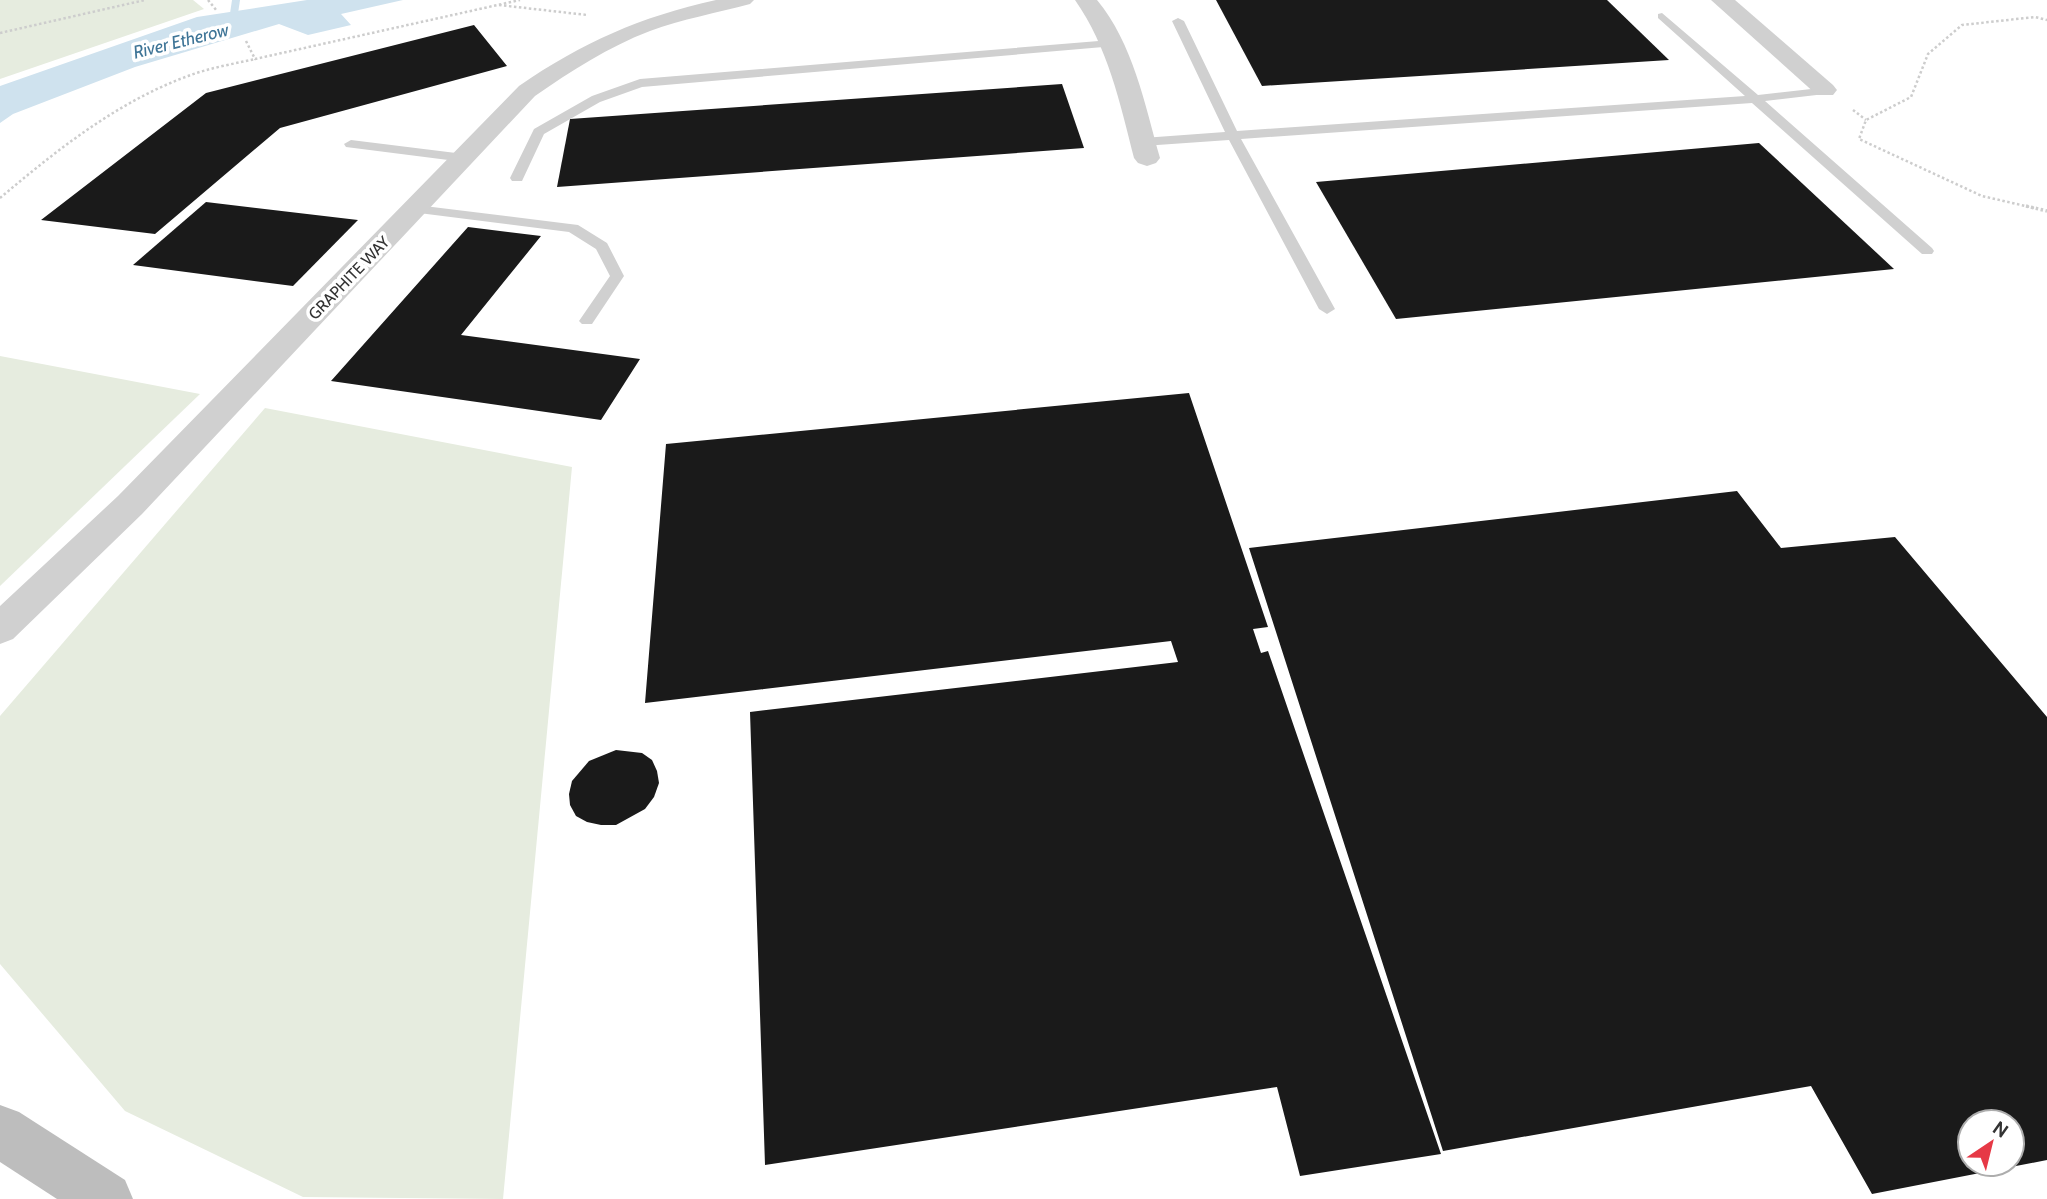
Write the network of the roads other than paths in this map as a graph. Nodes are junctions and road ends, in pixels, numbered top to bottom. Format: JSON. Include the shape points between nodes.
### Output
{"nodes":[{"id":1,"x":743,"y":0,"type":"edge"},
{"id":2,"x":1086,"y":0,"type":"edge"},
{"id":3,"x":1721,"y":0,"type":"edge"},
{"id":4,"x":1662,"y":16,"type":"dead end"},
{"id":5,"x":1178,"y":20,"type":"dead end"},
{"id":6,"x":1111,"y":44,"type":"junction"},
{"id":7,"x":1825,"y":90,"type":"joint"},
{"id":8,"x":1752,"y":99,"type":"junction"},
{"id":9,"x":1233,"y":136,"type":"junction"},
{"id":10,"x":351,"y":144,"type":"dead end"},
{"id":11,"x":1145,"y":150,"type":"joint"},
{"id":12,"x":464,"y":158,"type":"junction"},
{"id":13,"x":517,"y":178,"type":"dead end"},
{"id":14,"x":416,"y":209,"type":"junction"},
{"id":15,"x":1927,"y":251,"type":"dead end"},
{"id":16,"x":1328,"y":309,"type":"dead end"},
{"id":17,"x":587,"y":321,"type":"dead end"},
{"id":18,"x":0,"y":629,"type":"edge"},
{"id":19,"x":0,"y":1131,"type":"edge"},
{"id":20,"x":106,"y":1199,"type":"edge"}],
"edges":[{"from":1,"to":12,"type":"street","name":"GRAPHITE WAY","via":[[659,21],[564,64],[527,91]]},
{"from":2,"to":6,"type":"street"},
{"from":3,"to":7,"type":"street"},
{"from":4,"to":8,"type":"lane"},
{"from":5,"to":9,"type":"lane"},
{"from":6,"to":11,"type":"street"},
{"from":6,"to":13,"type":"lane","via":[[640,83],[596,99],[539,132]]},
{"from":7,"to":8,"type":"lane"},
{"from":8,"to":9,"type":"lane"},
{"from":8,"to":15,"type":"lane"},
{"from":9,"to":11,"type":"lane"},
{"from":9,"to":16,"type":"lane"},
{"from":10,"to":12,"type":"lane"},
{"from":12,"to":14,"type":"street","name":"GRAPHITE WAY"},
{"from":14,"to":17,"type":"lane","via":[[573,228],[602,246],[617,276]]},
{"from":14,"to":18,"type":"street","name":"GRAPHITE WAY","via":[[130,505]]},
{"from":19,"to":20,"type":"street"}]}
